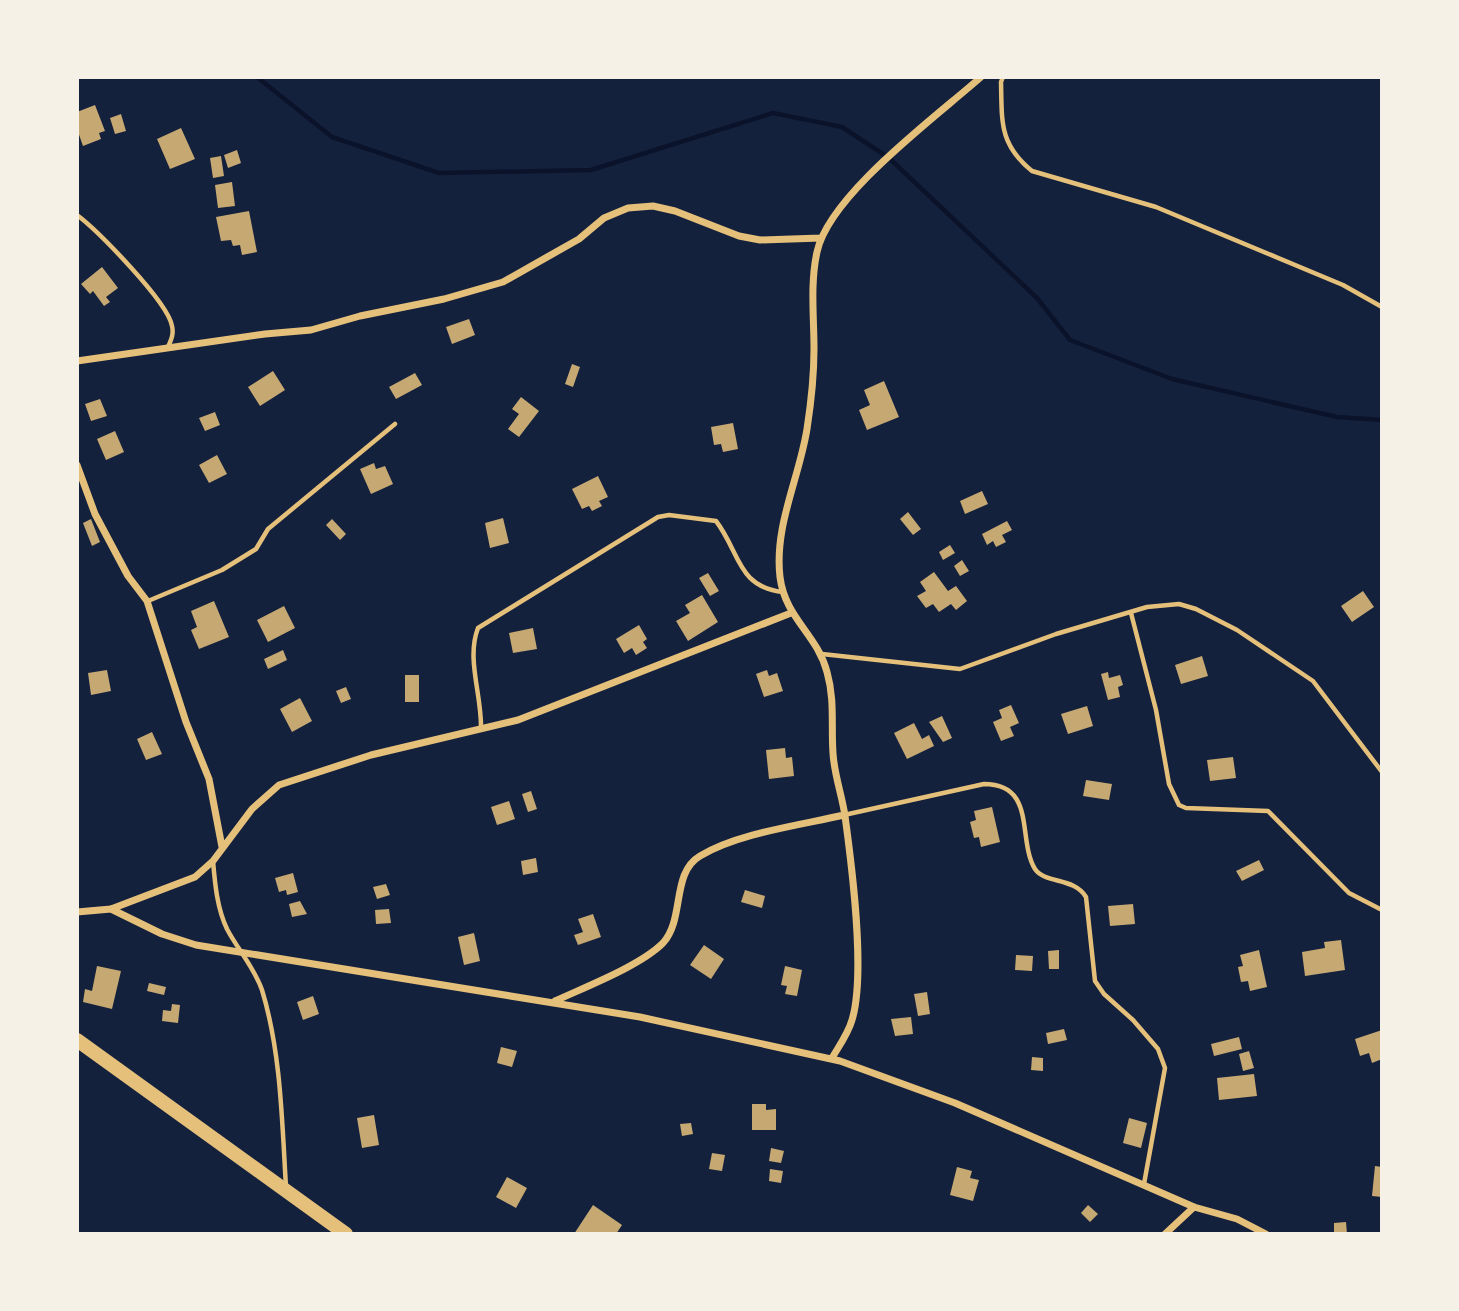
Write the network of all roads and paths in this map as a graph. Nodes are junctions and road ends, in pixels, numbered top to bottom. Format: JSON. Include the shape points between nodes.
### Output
{"nodes":[{"id":1,"x":981,"y":77,"type":"edge"},
{"id":2,"x":1003,"y":77,"type":"edge"},
{"id":3,"x":77,"y":215,"type":"edge"},
{"id":4,"x":821,"y":238,"type":"junction"},
{"id":5,"x":1382,"y":307,"type":"edge"},
{"id":6,"x":168,"y":348,"type":"junction"},
{"id":7,"x":77,"y":361,"type":"edge"},
{"id":8,"x":395,"y":424,"type":"dead end"},
{"id":9,"x":77,"y":465,"type":"edge"},
{"id":10,"x":783,"y":592,"type":"junction"},
{"id":11,"x":147,"y":601,"type":"junction"},
{"id":12,"x":791,"y":613,"type":"junction"},
{"id":13,"x":1131,"y":613,"type":"junction"},
{"id":14,"x":822,"y":654,"type":"junction"},
{"id":15,"x":481,"y":730,"type":"junction"},
{"id":16,"x":1382,"y":772,"type":"edge"},
{"id":17,"x":844,"y":815,"type":"junction"},
{"id":18,"x":222,"y":847,"type":"junction"},
{"id":19,"x":214,"y":861,"type":"junction"},
{"id":20,"x":111,"y":909,"type":"junction"},
{"id":21,"x":1382,"y":911,"type":"edge"},
{"id":22,"x":77,"y":912,"type":"edge"},
{"id":23,"x":243,"y":954,"type":"junction"},
{"id":24,"x":554,"y":1002,"type":"junction"},
{"id":25,"x":77,"y":1040,"type":"edge"},
{"id":26,"x":832,"y":1058,"type":"junction"},
{"id":27,"x":1144,"y":1184,"type":"junction"},
{"id":28,"x":286,"y":1191,"type":"junction"},
{"id":29,"x":1194,"y":1206,"type":"junction"},
{"id":30,"x":346,"y":1234,"type":"edge"},
{"id":31,"x":1165,"y":1234,"type":"edge"},
{"id":32,"x":1266,"y":1234,"type":"edge"}],
"edges":[{"from":1,"to":4,"type":"street","via":[[842,205]]},
{"from":2,"to":5,"type":"lane","via":[[1005,141],[1032,172],[1156,207],[1343,285]]},
{"from":3,"to":6,"type":"lane","via":[[160,300],[172,324]]},
{"from":4,"to":6,"type":"street","via":[[760,240],[675,211],[653,206],[628,208],[491,285],[311,330]]},
{"from":4,"to":10,"type":"street","via":[[812,295],[814,351],[804,451],[780,542]]},
{"from":6,"to":7,"type":"street"},
{"from":8,"to":11,"type":"lane","via":[[268,529],[256,549],[222,570]]},
{"from":9,"to":11,"type":"street","via":[[95,514]]},
{"from":10,"to":12,"type":"street"},
{"from":10,"to":15,"type":"lane","via":[[765,590],[750,579],[716,521],[658,517],[478,628],[473,664]]},
{"from":11,"to":18,"type":"street","via":[[209,779]]},
{"from":12,"to":14,"type":"street"},
{"from":12,"to":15,"type":"street","via":[[518,720]]},
{"from":13,"to":14,"type":"lane","via":[[960,669]]},
{"from":13,"to":16,"type":"lane","via":[[1165,604],[1196,609],[1280,657],[1313,681]]},
{"from":13,"to":21,"type":"lane","via":[[1157,710],[1169,784],[1179,805],[1268,811],[1349,893]]},
{"from":14,"to":17,"type":"street","via":[[833,698],[833,754]]},
{"from":15,"to":18,"type":"street","via":[[371,755],[279,785],[252,809]]},
{"from":17,"to":24,"type":"street","via":[[738,841],[699,856],[684,877],[677,912],[663,943],[619,971]]},
{"from":17,"to":26,"type":"street","via":[[858,980],[852,1019]]},
{"from":17,"to":27,"type":"lane","via":[[984,784],[1001,785],[1016,799],[1034,867],[1041,875],[1081,889],[1086,897],[1098,987],[1133,1020],[1162,1057],[1164,1086]]},
{"from":18,"to":19,"type":"street"},
{"from":19,"to":20,"type":"street","via":[[195,877]]},
{"from":19,"to":23,"type":"lane","via":[[218,903]]},
{"from":20,"to":22,"type":"street"},
{"from":20,"to":23,"type":"street","via":[[162,934]]},
{"from":23,"to":24,"type":"street"},
{"from":23,"to":28,"type":"lane","via":[[268,1011]]},
{"from":24,"to":26,"type":"street"},
{"from":25,"to":28,"type":"main road"},
{"from":26,"to":27,"type":"street","via":[[943,1099]]},
{"from":27,"to":29,"type":"street"},
{"from":28,"to":30,"type":"main road"},
{"from":29,"to":31,"type":"street"},
{"from":29,"to":32,"type":"street"}]}
